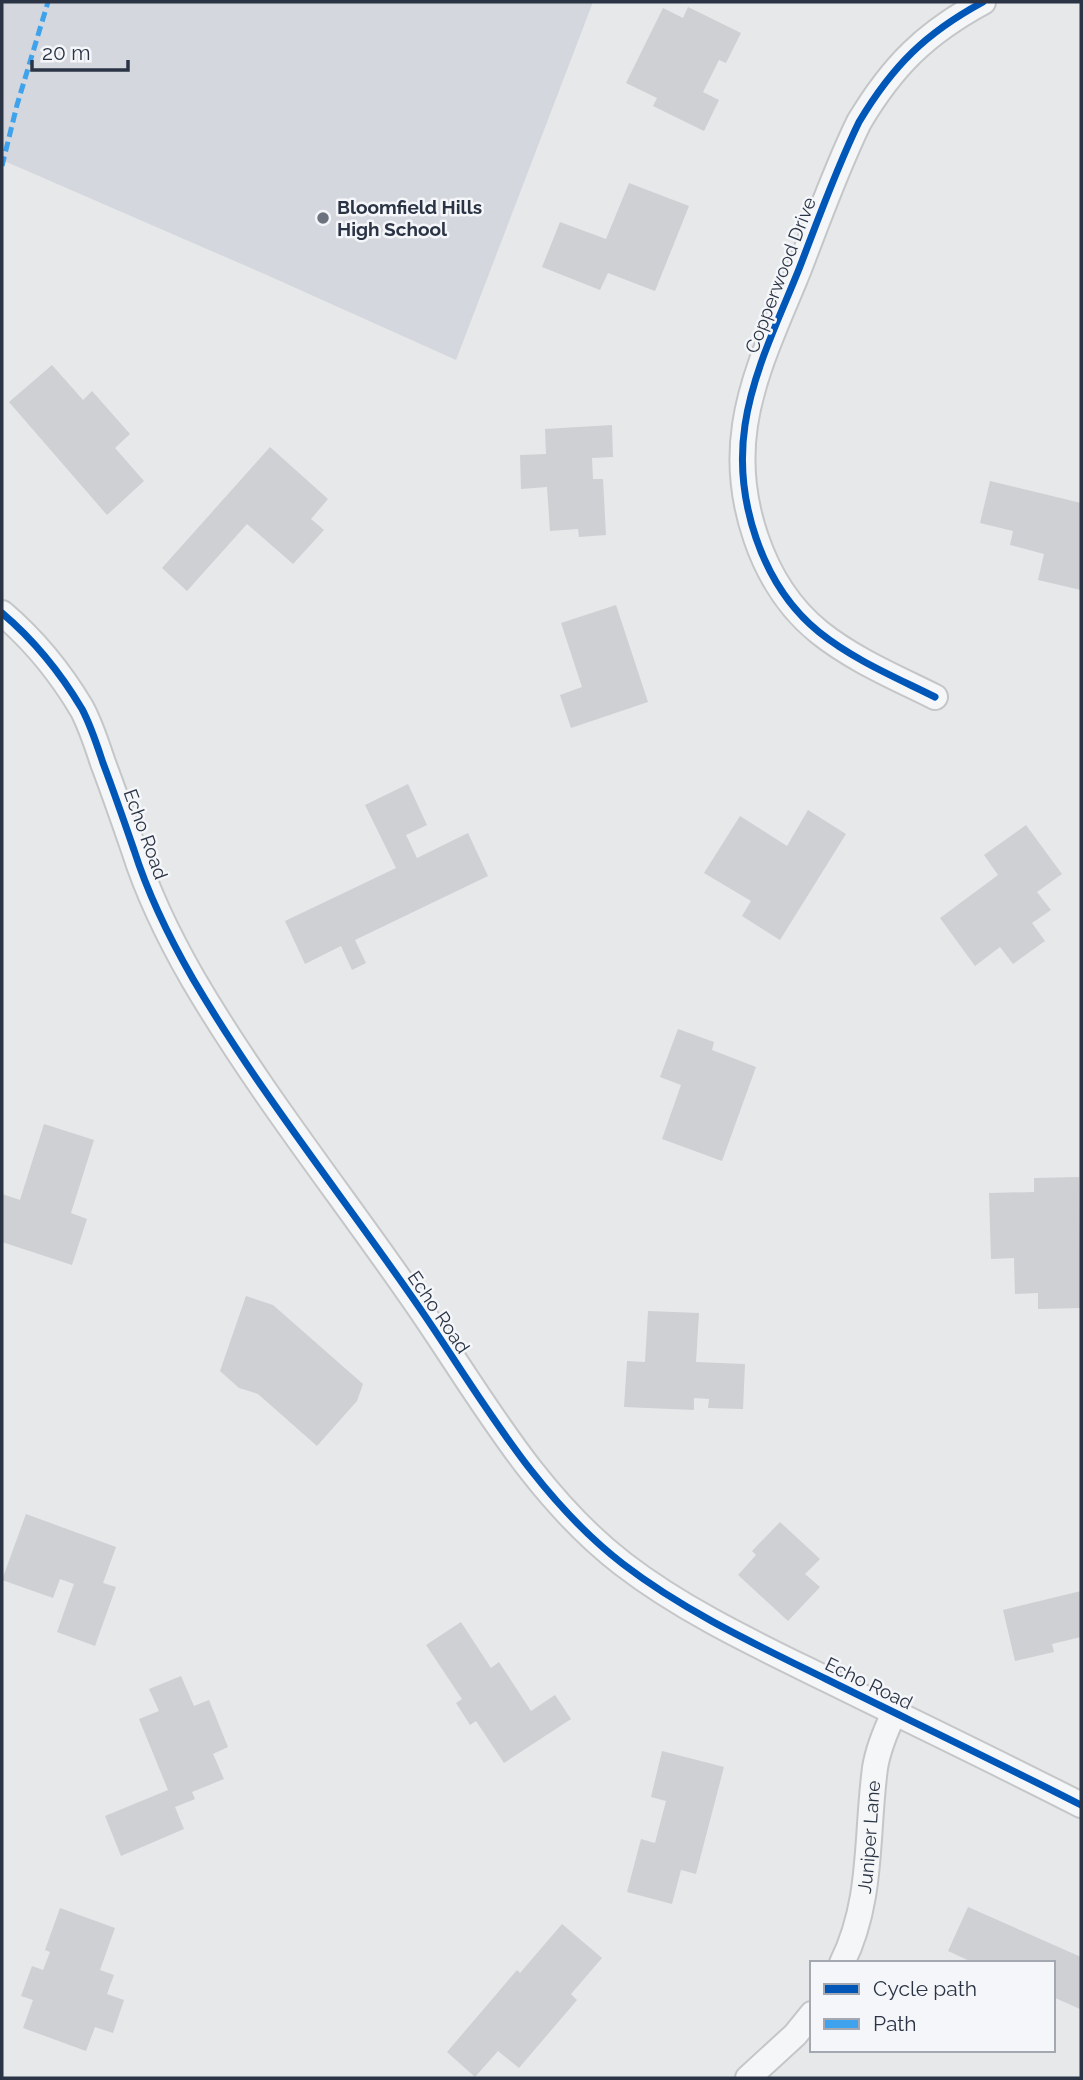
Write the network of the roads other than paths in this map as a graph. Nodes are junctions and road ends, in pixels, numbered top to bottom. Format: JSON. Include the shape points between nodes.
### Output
{"nodes":[{"id":1,"x":983,"y":2,"type":"edge"},
{"id":2,"x":2,"y":613,"type":"edge"},
{"id":3,"x":935,"y":697,"type":"dead end"},
{"id":4,"x":894,"y":1713,"type":"junction"},
{"id":5,"x":1081,"y":1805,"type":"edge"},
{"id":6,"x":843,"y":1961,"type":"edge"},
{"id":7,"x":810,"y":2016,"type":"edge"},
{"id":8,"x":748,"y":2078,"type":"edge"}],
"edges":[{"from":1,"to":3,"type":"street","name":"Copperwood Drive","via":[[955,17],[899,64],[859,121],[765,355],[745,426],[744,484],[750,516],[760,549],[791,603],[818,631],[854,657]]},
{"from":2,"to":4,"type":"street","name":"Echo Road","via":[[48,657],[84,712],[135,855],[191,976],[528,1469],[601,1546],[648,1582]]},
{"from":4,"to":5,"type":"street","name":"Echo Road"},
{"from":4,"to":6,"type":"street","name":"Juniper Lane","via":[[875,1767],[863,1905]]},
{"from":7,"to":8,"type":"street"}]}
